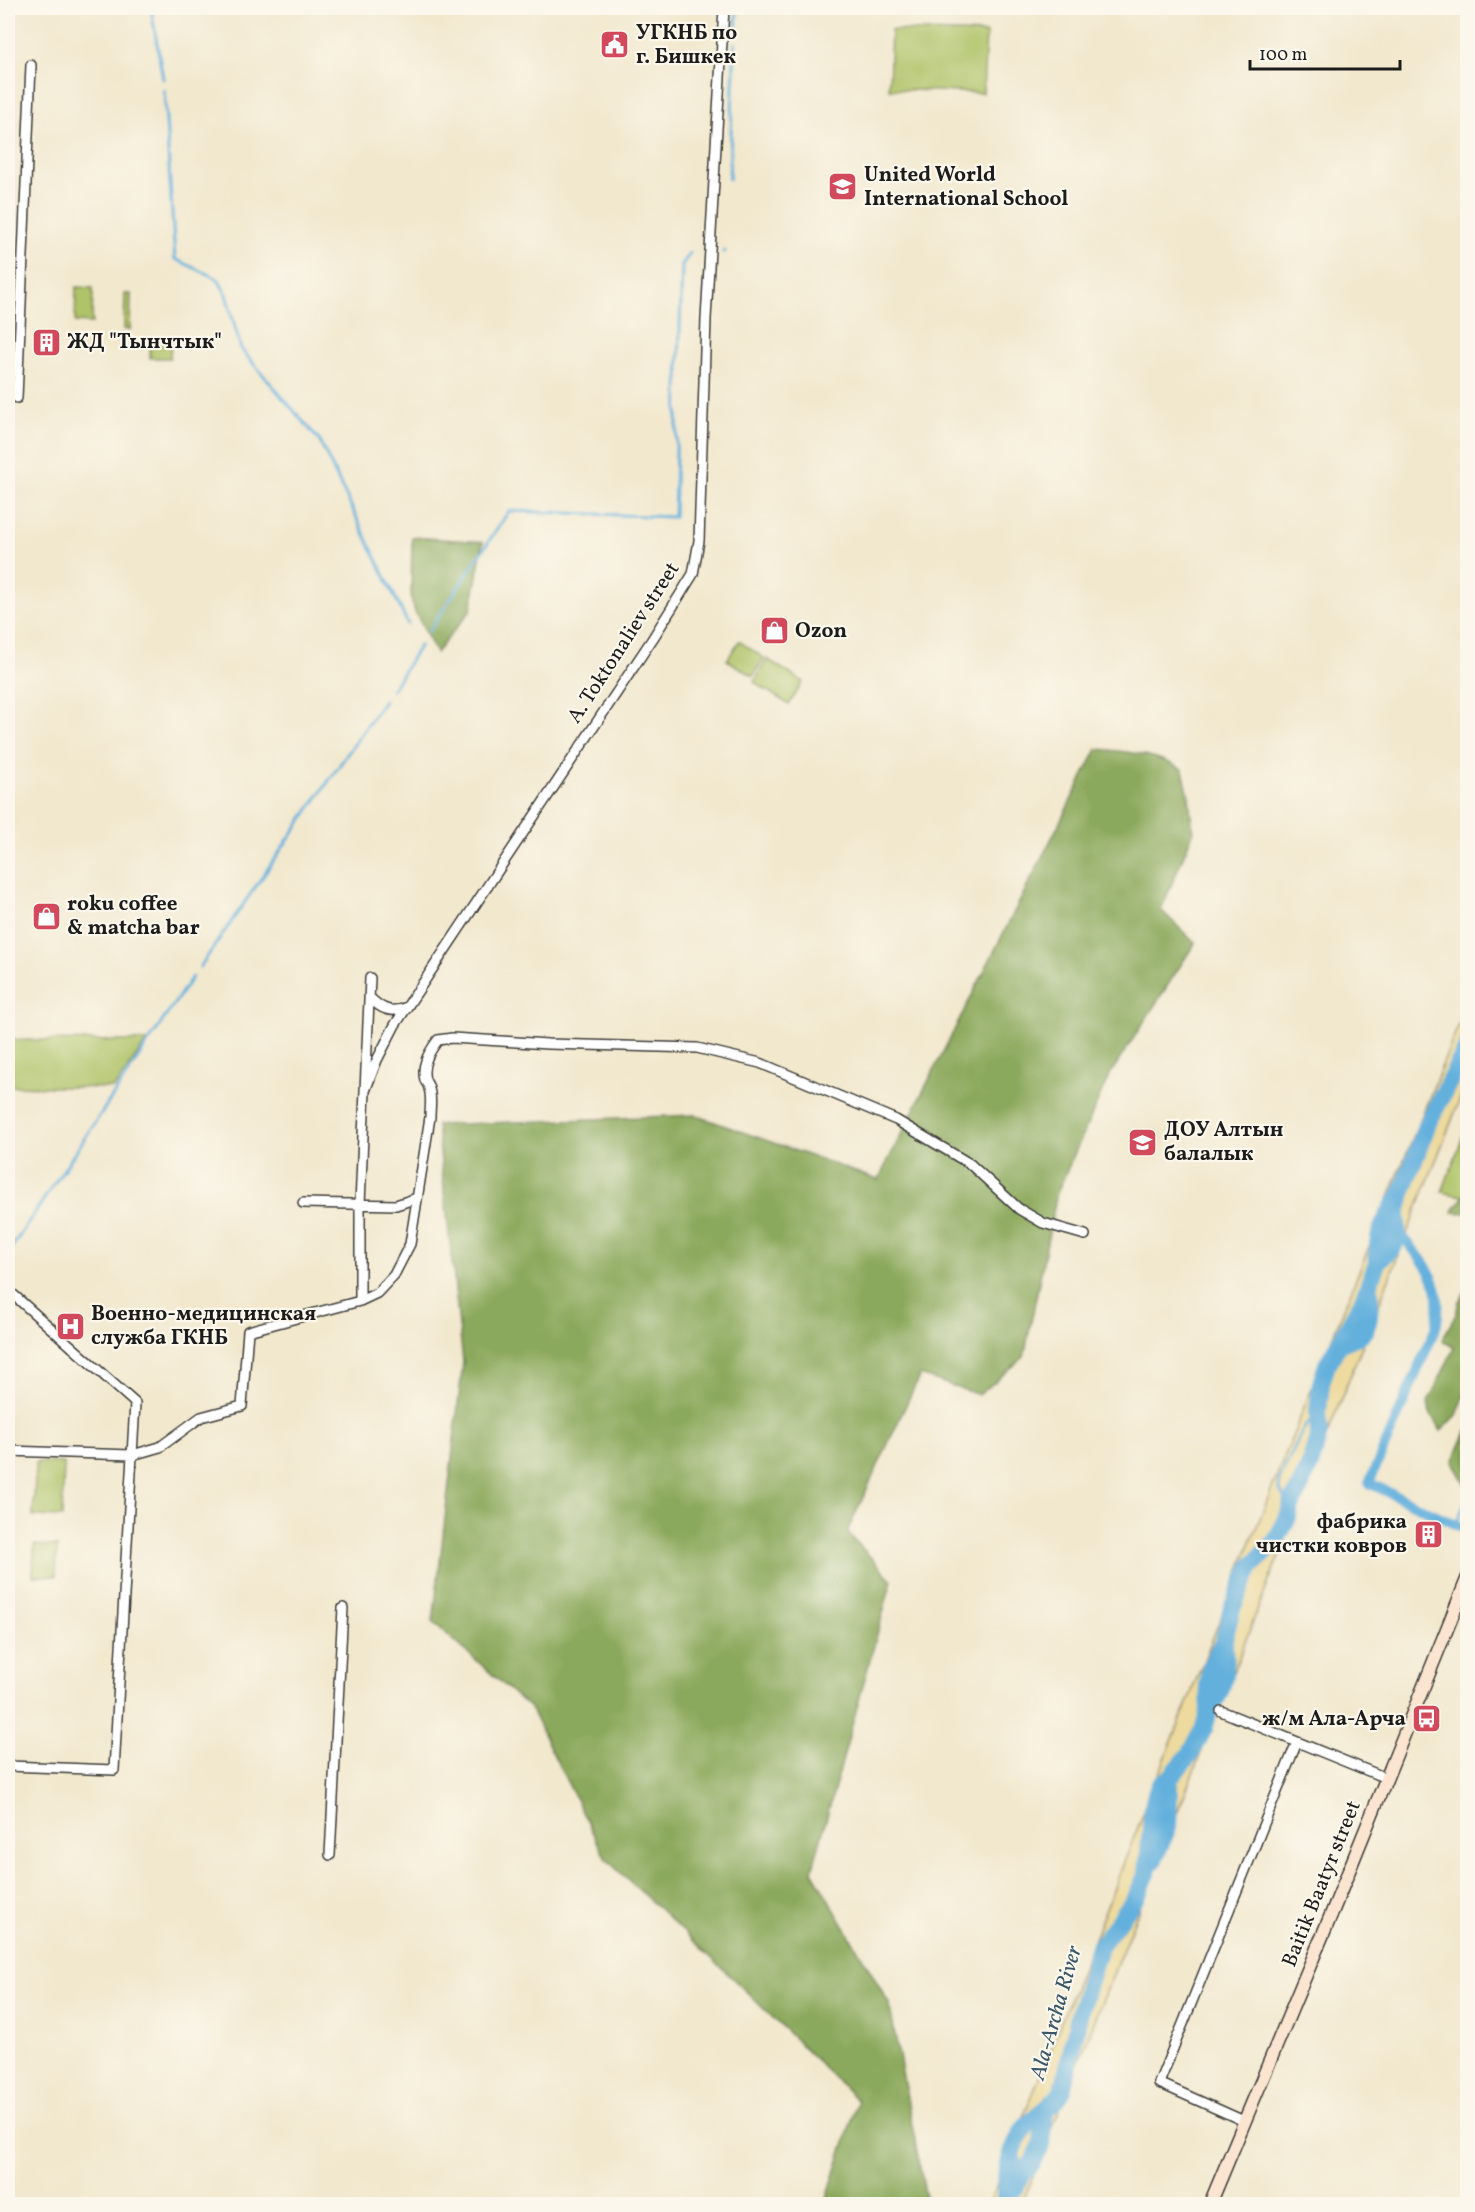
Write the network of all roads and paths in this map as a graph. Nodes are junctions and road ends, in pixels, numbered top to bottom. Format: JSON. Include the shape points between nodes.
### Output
{"nodes":[{"id":1,"x":724,"y":8,"type":"edge"},
{"id":2,"x":31,"y":65,"type":"dead end"},
{"id":3,"x":18,"y":398,"type":"dead end"},
{"id":4,"x":370,"y":978,"type":"dead end"},
{"id":5,"x":369,"y":998,"type":"junction"},
{"id":6,"x":407,"y":1007,"type":"junction"},
{"id":7,"x":365,"y":1091,"type":"junction"},
{"id":8,"x":417,"y":1198,"type":"junction"},
{"id":9,"x":303,"y":1203,"type":"dead end"},
{"id":10,"x":360,"y":1204,"type":"junction"},
{"id":11,"x":1085,"y":1235,"type":"dead end"},
{"id":12,"x":8,"y":1290,"type":"edge"},
{"id":13,"x":360,"y":1301,"type":"junction"},
{"id":14,"x":8,"y":1451,"type":"edge"},
{"id":15,"x":132,"y":1455,"type":"junction"},
{"id":16,"x":1467,"y":1577,"type":"edge"},
{"id":17,"x":343,"y":1608,"type":"dead end"},
{"id":18,"x":1221,"y":1711,"type":"dead end"},
{"id":19,"x":1297,"y":1742,"type":"junction"},
{"id":20,"x":8,"y":1766,"type":"edge"},
{"id":21,"x":1386,"y":1778,"type":"junction"},
{"id":22,"x":330,"y":1855,"type":"dead end"},
{"id":23,"x":1244,"y":2121,"type":"junction"},
{"id":24,"x":1210,"y":2205,"type":"edge"}],
"edges":[{"from":1,"to":6,"type":"street","name":"A. Toktonaliev street","via":[[706,319],[699,541],[693,574]]},
{"from":2,"to":3,"type":"street"},
{"from":4,"to":5,"type":"street"},
{"from":5,"to":6,"type":"street","via":[[385,1010]]},
{"from":5,"to":7,"type":"street"},
{"from":6,"to":7,"type":"street","name":"A. Toktonaliev street","via":[[385,1042]]},
{"from":7,"to":10,"type":"street"},
{"from":8,"to":10,"type":"street","via":[[396,1204]]},
{"from":8,"to":11,"type":"street","via":[[430,1118],[431,1098],[424,1065],[438,1041],[452,1038],[697,1048],[760,1063],[896,1120],[970,1164],[1020,1209],[1043,1223]]},
{"from":8,"to":13,"type":"street","via":[[404,1258],[377,1293]]},
{"from":9,"to":10,"type":"street"},
{"from":10,"to":13,"type":"street"},
{"from":12,"to":15,"type":"street","via":[[135,1403]]},
{"from":13,"to":15,"type":"street","via":[[248,1331],[242,1406],[201,1417],[160,1447]]},
{"from":14,"to":15,"type":"street"},
{"from":15,"to":20,"type":"street","via":[[114,1770]]},
{"from":16,"to":21,"type":"main road","name":"Baitik Baatyr street"},
{"from":17,"to":22,"type":"street"},
{"from":18,"to":19,"type":"street"},
{"from":19,"to":21,"type":"street"},
{"from":19,"to":23,"type":"street","via":[[1159,2083]]},
{"from":21,"to":23,"type":"main road","name":"Baitik Baatyr street"},
{"from":23,"to":24,"type":"main road","name":"Baitik Baatyr street"}]}
